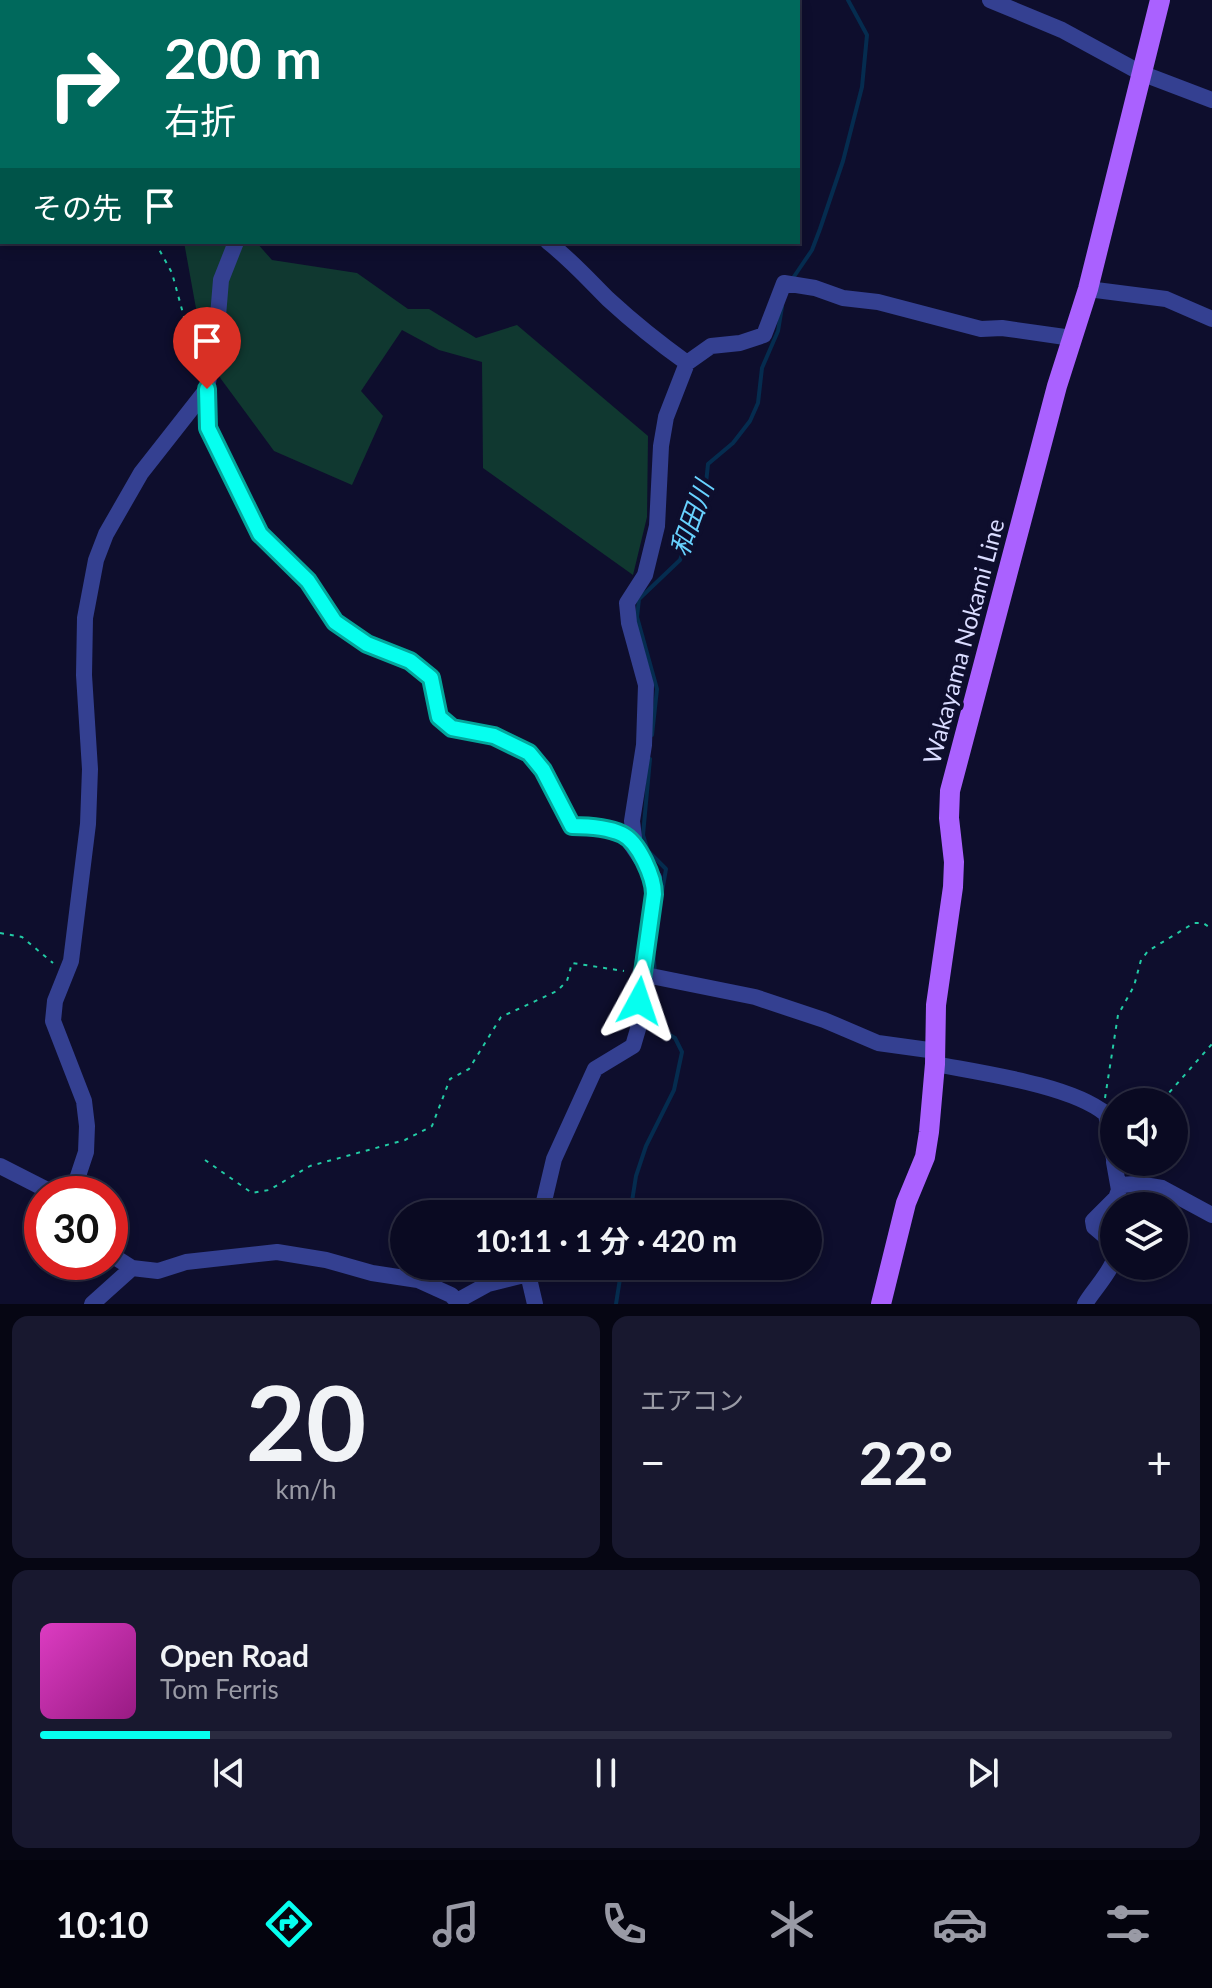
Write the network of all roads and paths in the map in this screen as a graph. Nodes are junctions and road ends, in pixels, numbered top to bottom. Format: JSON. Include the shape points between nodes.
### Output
{"nodes":[{"id":1,"x":990,"y":0,"type":"edge"},
{"id":2,"x":1160,"y":0,"type":"edge"},
{"id":3,"x":1141,"y":73,"type":"junction"},
{"id":4,"x":1212,"y":100,"type":"edge"},
{"id":5,"x":156,"y":244,"type":"edge"},
{"id":6,"x":235,"y":244,"type":"edge"},
{"id":7,"x":551,"y":244,"type":"edge"},
{"id":8,"x":1088,"y":289,"type":"junction"},
{"id":9,"x":1212,"y":319,"type":"edge"},
{"id":10,"x":1072,"y":338,"type":"junction"},
{"id":11,"x":687,"y":363,"type":"junction"},
{"id":12,"x":207,"y":389,"type":"junction"},
{"id":13,"x":635,"y":848,"type":"junction"},
{"id":14,"x":1212,"y":929,"type":"edge"},
{"id":15,"x":0,"y":933,"type":"edge"},
{"id":16,"x":67,"y":974,"type":"junction"},
{"id":17,"x":641,"y":974,"type":"junction"},
{"id":18,"x":1212,"y":1044,"type":"edge"},
{"id":19,"x":935,"y":1058,"type":"junction"},
{"id":20,"x":1107,"y":1088,"type":"edge"},
{"id":21,"x":1173,"y":1088,"type":"edge"},
{"id":22,"x":1100,"y":1109,"type":"edge"},
{"id":23,"x":205,"y":1160,"type":"dead end"},
{"id":24,"x":0,"y":1166,"type":"edge"},
{"id":25,"x":78,"y":1176,"type":"edge"},
{"id":26,"x":1116,"y":1176,"type":"edge"},
{"id":27,"x":24,"y":1178,"type":"edge"},
{"id":28,"x":1118,"y":1185,"type":"junction"},
{"id":29,"x":1117,"y":1192,"type":"edge"},
{"id":30,"x":544,"y":1200,"type":"edge"},
{"id":31,"x":1100,"y":1214,"type":"edge"},
{"id":32,"x":1212,"y":1215,"type":"edge"},
{"id":33,"x":1100,"y":1232,"type":"edge"},
{"id":34,"x":128,"y":1265,"type":"edge"},
{"id":35,"x":132,"y":1268,"type":"junction"},
{"id":36,"x":500,"y":1280,"type":"edge"},
{"id":37,"x":531,"y":1280,"type":"edge"},
{"id":38,"x":1102,"y":1280,"type":"edge"},
{"id":39,"x":457,"y":1303,"type":"edge"},
{"id":40,"x":92,"y":1304,"type":"edge"},
{"id":41,"x":535,"y":1304,"type":"edge"},
{"id":42,"x":881,"y":1304,"type":"edge"},
{"id":43,"x":1085,"y":1304,"type":"edge"}],
"edges":[{"from":1,"to":3,"type":"street","via":[[1062,30]]},
{"from":2,"to":3,"type":"main road","name":"Wakayama Nokami Line"},
{"from":3,"to":4,"type":"street"},
{"from":3,"to":8,"type":"main road","name":"Wakayama Nokami Line"},
{"from":5,"to":12,"type":"path","via":[[172,273]]},
{"from":6,"to":12,"type":"street","via":[[221,280]]},
{"from":7,"to":11,"type":"street"},
{"from":8,"to":9,"type":"street","via":[[1166,299]]},
{"from":8,"to":10,"type":"main road","name":"Wakayama Nokami Line"},
{"from":10,"to":11,"type":"street","via":[[981,329],[784,283],[764,335],[711,346]]},
{"from":10,"to":19,"type":"main road","name":"Wakayama Nokami Line","via":[[950,791],[954,875],[936,1005]]},
{"from":11,"to":13,"type":"street","via":[[666,417],[657,526],[645,575],[627,603],[646,685],[644,745],[632,821]]},
{"from":12,"to":13,"type":"street","via":[[208,428],[260,534],[308,581],[335,622],[367,644],[410,661],[431,678],[439,717],[452,728],[494,736],[529,753],[572,826],[625,835]]},
{"from":12,"to":16,"type":"street","via":[[141,473],[96,560],[85,618],[88,824]]},
{"from":13,"to":17,"type":"street","via":[[654,878]]},
{"from":14,"to":20,"type":"path","via":[[1194,923],[1141,960],[1118,1015]]},
{"from":15,"to":16,"type":"path","via":[[22,937]]},
{"from":16,"to":25,"type":"street","via":[[53,1021],[84,1101],[86,1152]]},
{"from":17,"to":19,"type":"street","via":[[755,997],[878,1043]]},
{"from":17,"to":23,"type":"path","via":[[572,963],[567,981],[557,991],[501,1017],[469,1069],[450,1079],[432,1126],[405,1140],[310,1166],[269,1190],[252,1193]]},
{"from":17,"to":30,"type":"street","via":[[633,1046],[595,1069],[554,1159]]},
{"from":18,"to":21,"type":"path"},
{"from":19,"to":22,"type":"street","via":[[1039,1085]]},
{"from":19,"to":42,"type":"main road","name":"Wakayama Nokami Line","via":[[925,1157],[909,1192]]},
{"from":24,"to":27,"type":"street"},
{"from":26,"to":28,"type":"street"},
{"from":28,"to":29,"type":"street"},
{"from":28,"to":32,"type":"street","via":[[1162,1188]]},
{"from":31,"to":33,"type":"street","via":[[1093,1221]]},
{"from":34,"to":35,"type":"street"},
{"from":35,"to":39,"type":"street","via":[[158,1271],[186,1262],[277,1252],[418,1280]]},
{"from":35,"to":40,"type":"street"},
{"from":36,"to":39,"type":"street"},
{"from":37,"to":41,"type":"street"},
{"from":38,"to":43,"type":"street"}]}
